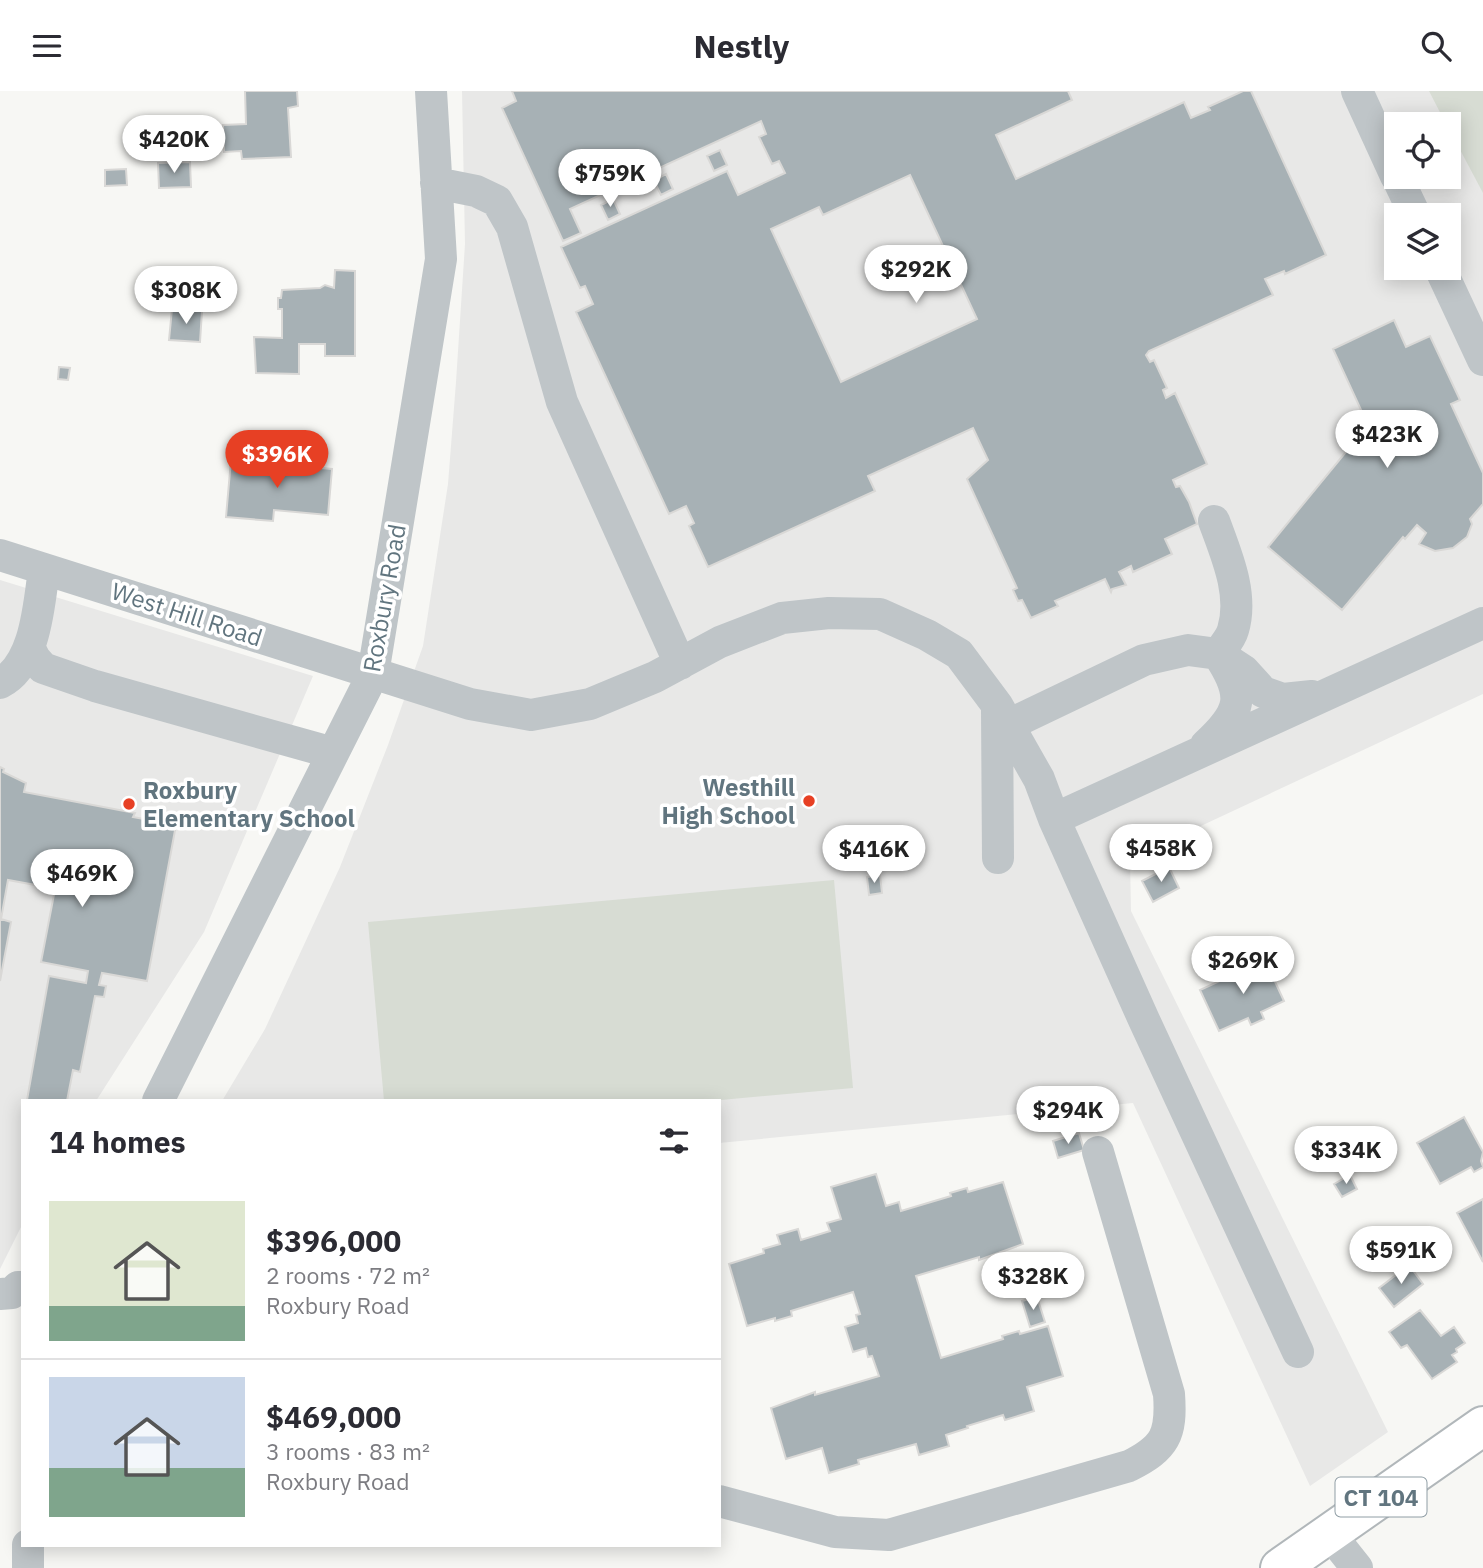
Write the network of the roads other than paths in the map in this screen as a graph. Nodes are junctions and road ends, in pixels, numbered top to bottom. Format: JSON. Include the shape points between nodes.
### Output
{"nodes":[{"id":1,"x":431,"y":91,"type":"edge"},
{"id":2,"x":1356,"y":91,"type":"edge"},
{"id":3,"x":1384,"y":149,"type":"edge"},
{"id":4,"x":436,"y":183,"type":"junction"},
{"id":5,"x":1446,"y":280,"type":"edge"},
{"id":6,"x":1483,"y":360,"type":"edge"},
{"id":7,"x":1214,"y":521,"type":"dead end"},
{"id":8,"x":0,"y":555,"type":"edge"},
{"id":9,"x":44,"y":569,"type":"junction"},
{"id":10,"x":1483,"y":623,"type":"edge"},
{"id":11,"x":29,"y":647,"type":"junction"},
{"id":12,"x":1218,"y":654,"type":"junction"},
{"id":13,"x":680,"y":664,"type":"junction"},
{"id":14,"x":373,"y":674,"type":"junction"},
{"id":15,"x":0,"y":683,"type":"edge"},
{"id":16,"x":1324,"y":695,"type":"junction"},
{"id":17,"x":1003,"y":715,"type":"junction"},
{"id":18,"x":333,"y":753,"type":"junction"},
{"id":19,"x":1197,"y":753,"type":"junction"},
{"id":20,"x":1054,"y":819,"type":"junction"},
{"id":21,"x":998,"y":858,"type":"dead end"},
{"id":22,"x":159,"y":1099,"type":"edge"},
{"id":23,"x":1098,"y":1152,"type":"dead end"},
{"id":24,"x":1298,"y":1352,"type":"dead end"},
{"id":25,"x":1483,"y":1426,"type":"edge"},
{"id":26,"x":721,"y":1502,"type":"edge"},
{"id":27,"x":1330,"y":1534,"type":"junction"},
{"id":28,"x":28,"y":1547,"type":"edge"},
{"id":29,"x":27,"y":1568,"type":"edge"},
{"id":30,"x":1280,"y":1568,"type":"edge"},
{"id":31,"x":1357,"y":1568,"type":"edge"}],
"edges":[{"from":1,"to":4,"type":"street","name":"Roxbury Road"},
{"from":2,"to":3,"type":"street"},
{"from":4,"to":13,"type":"street","via":[[476,191],[497,201],[512,227],[562,402]]},
{"from":4,"to":14,"type":"street","name":"Roxbury Road","via":[[441,259]]},
{"from":5,"to":6,"type":"street"},
{"from":7,"to":12,"type":"street","via":[[1230,564],[1236,607],[1233,632]]},
{"from":8,"to":9,"type":"street","name":"West Hill Road"},
{"from":9,"to":11,"type":"street"},
{"from":9,"to":14,"type":"street","name":"West Hill Road"},
{"from":10,"to":16,"type":"street"},
{"from":11,"to":15,"type":"street","via":[[9,678]]},
{"from":11,"to":18,"type":"street","via":[[43,668]]},
{"from":12,"to":16,"type":"street","via":[[1244,671],[1263,692],[1283,699]]},
{"from":12,"to":17,"type":"street","via":[[1188,650],[1144,660]]},
{"from":12,"to":19,"type":"street","via":[[1231,674],[1238,698],[1227,725]]},
{"from":13,"to":14,"type":"street","name":"West Hill Road","via":[[590,704],[531,715],[470,704]]},
{"from":13,"to":17,"type":"street","name":"West Hill Road","via":[[720,642],[782,618],[880,614],[959,654]]},
{"from":14,"to":18,"type":"street","name":"Roxbury Road"},
{"from":16,"to":19,"type":"street"},
{"from":17,"to":20,"type":"street","name":"West Hill Road","via":[[1039,779]]},
{"from":17,"to":21,"type":"street"},
{"from":18,"to":22,"type":"street","name":"Roxbury Road"},
{"from":19,"to":20,"type":"street"},
{"from":20,"to":24,"type":"street","name":"West Hill Road"},
{"from":23,"to":26,"type":"street","via":[[1169,1394],[1166,1435],[1153,1454],[1129,1467],[890,1535],[835,1532]]},
{"from":25,"to":27,"type":"main road","number":"CT 104"},
{"from":27,"to":30,"type":"main road","number":"CT 104"},
{"from":27,"to":31,"type":"street"},
{"from":28,"to":29,"type":"street"}]}
